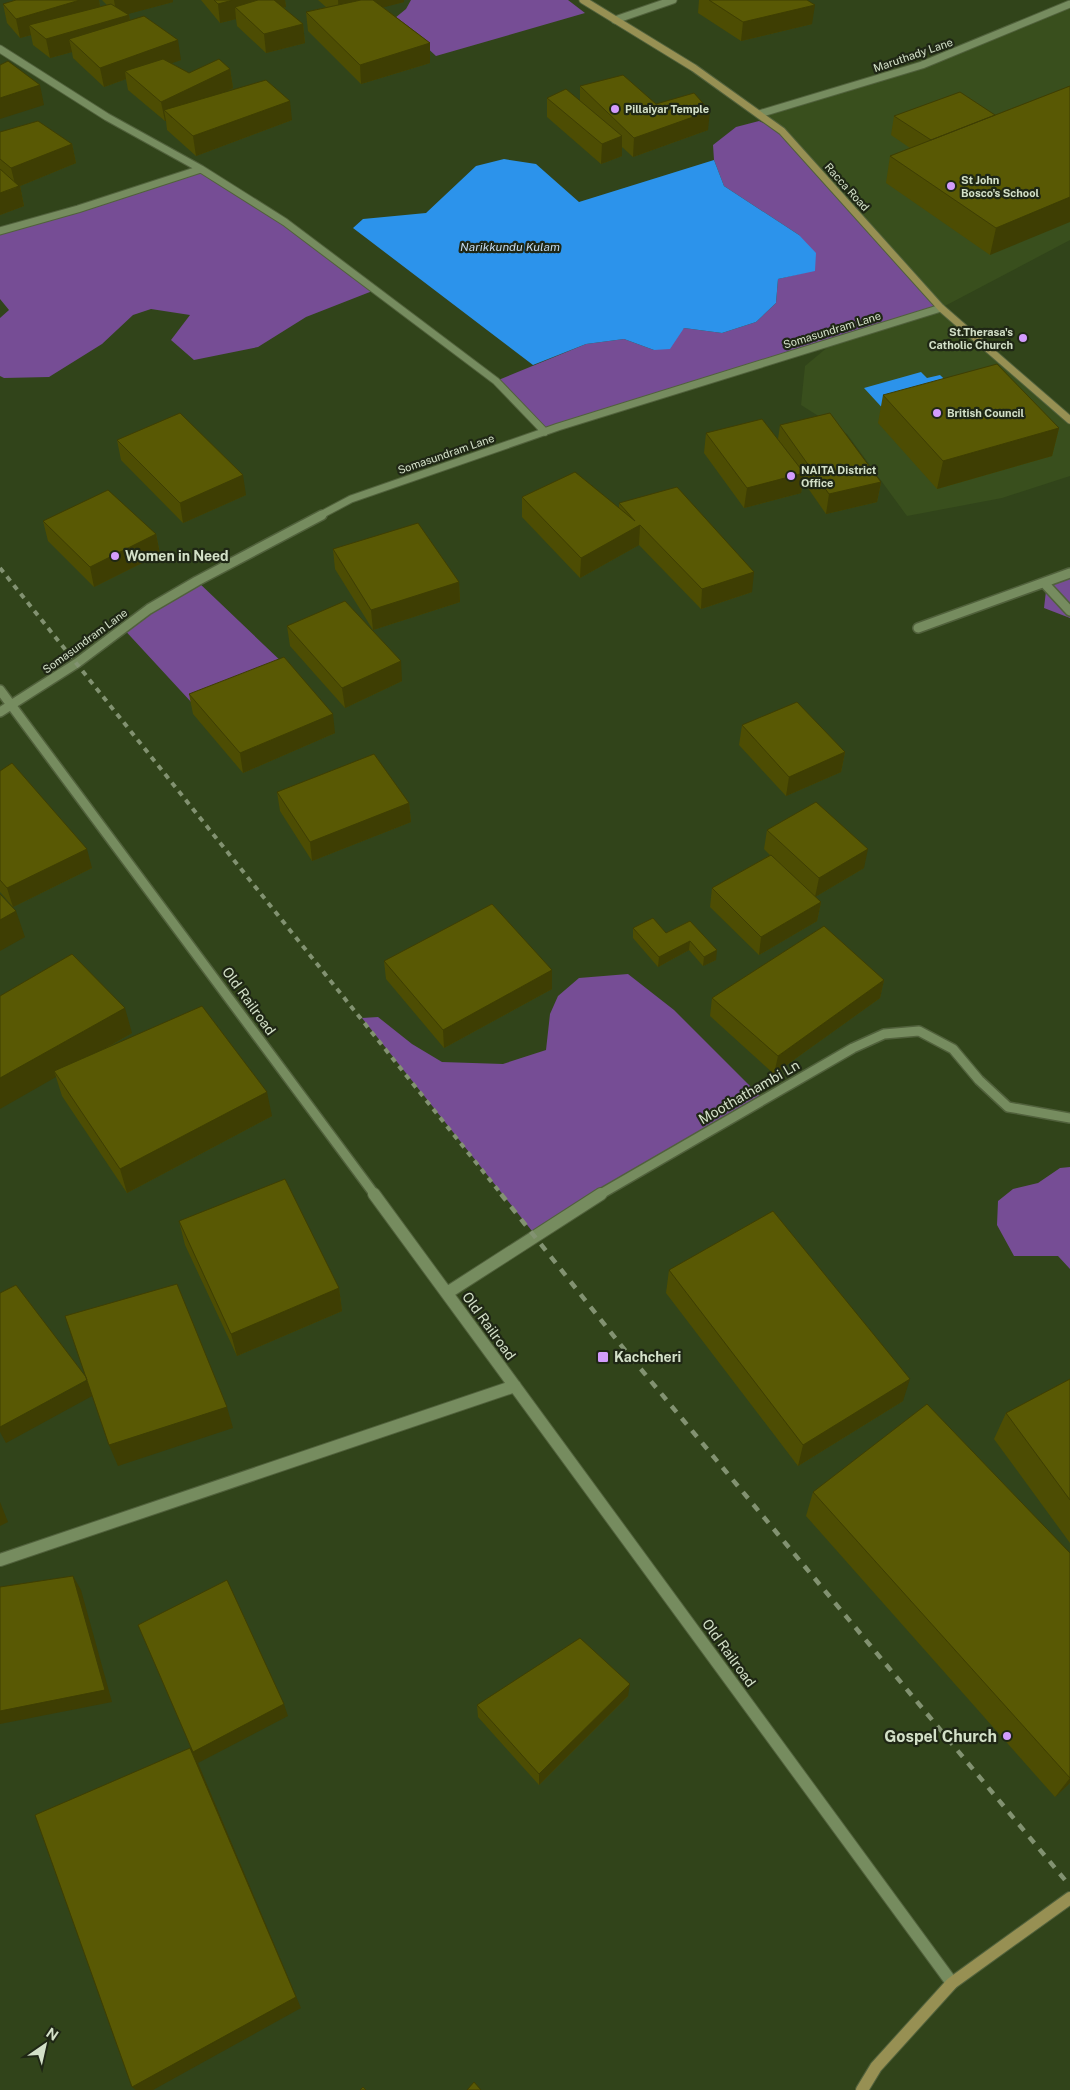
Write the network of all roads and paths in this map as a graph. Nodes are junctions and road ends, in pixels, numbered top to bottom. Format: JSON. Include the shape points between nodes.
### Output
{"nodes":[{"id":1,"x":583,"y":0,"type":"edge"},
{"id":2,"x":673,"y":0,"type":"edge"},
{"id":3,"x":1070,"y":4,"type":"edge"},
{"id":4,"x":615,"y":20,"type":"junction"},
{"id":5,"x":0,"y":49,"type":"edge"},
{"id":6,"x":759,"y":114,"type":"junction"},
{"id":7,"x":200,"y":168,"type":"junction"},
{"id":8,"x":0,"y":231,"type":"edge"},
{"id":9,"x":941,"y":308,"type":"junction"},
{"id":10,"x":1070,"y":420,"type":"edge"},
{"id":11,"x":545,"y":432,"type":"junction"},
{"id":12,"x":1070,"y":573,"type":"edge"},
{"id":13,"x":1045,"y":584,"type":"junction"},
{"id":14,"x":1070,"y":611,"type":"edge"},
{"id":15,"x":918,"y":628,"type":"dead end"},
{"id":16,"x":0,"y":690,"type":"edge"},
{"id":17,"x":12,"y":706,"type":"junction"},
{"id":18,"x":0,"y":712,"type":"edge"},
{"id":19,"x":1070,"y":1118,"type":"edge"},
{"id":20,"x":447,"y":1293,"type":"junction"},
{"id":21,"x":515,"y":1386,"type":"junction"},
{"id":22,"x":0,"y":1560,"type":"edge"},
{"id":23,"x":1070,"y":1898,"type":"edge"},
{"id":24,"x":952,"y":1983,"type":"junction"},
{"id":25,"x":862,"y":2090,"type":"edge"}],
"edges":[{"from":1,"to":4,"type":"street","name":"Racca Road"},
{"from":2,"to":4,"type":"street"},
{"from":3,"to":6,"type":"street","name":"Maruthady Lane","via":[[922,65]]},
{"from":4,"to":6,"type":"street","name":"Racca Road","via":[[694,68]]},
{"from":5,"to":7,"type":"street","via":[[107,117]]},
{"from":6,"to":9,"type":"street","name":"Racca Road","via":[[782,130]]},
{"from":7,"to":8,"type":"street"},
{"from":7,"to":11,"type":"street","via":[[286,222],[496,381]]},
{"from":9,"to":10,"type":"street","name":"Racca Road"},
{"from":9,"to":11,"type":"street","name":"Somasundram Lane"},
{"from":11,"to":17,"type":"street","name":"Somasundram Lane","via":[[351,499],[149,609]]},
{"from":12,"to":13,"type":"street"},
{"from":13,"to":14,"type":"street"},
{"from":13,"to":15,"type":"street"},
{"from":16,"to":17,"type":"street","name":"Old Railroad"},
{"from":17,"to":18,"type":"street","name":"Somasundram Lane"},
{"from":17,"to":20,"type":"street","name":"Old Railroad"},
{"from":19,"to":20,"type":"street","name":"Moothathambi Ln","via":[[1008,1107],[953,1049],[920,1031],[884,1034],[853,1048],[617,1184]]},
{"from":20,"to":21,"type":"street","name":"Old Railroad"},
{"from":21,"to":22,"type":"street"},
{"from":21,"to":24,"type":"street","name":"Old Railroad"},
{"from":23,"to":24,"type":"street"},
{"from":24,"to":25,"type":"street","via":[[876,2067]]}]}
